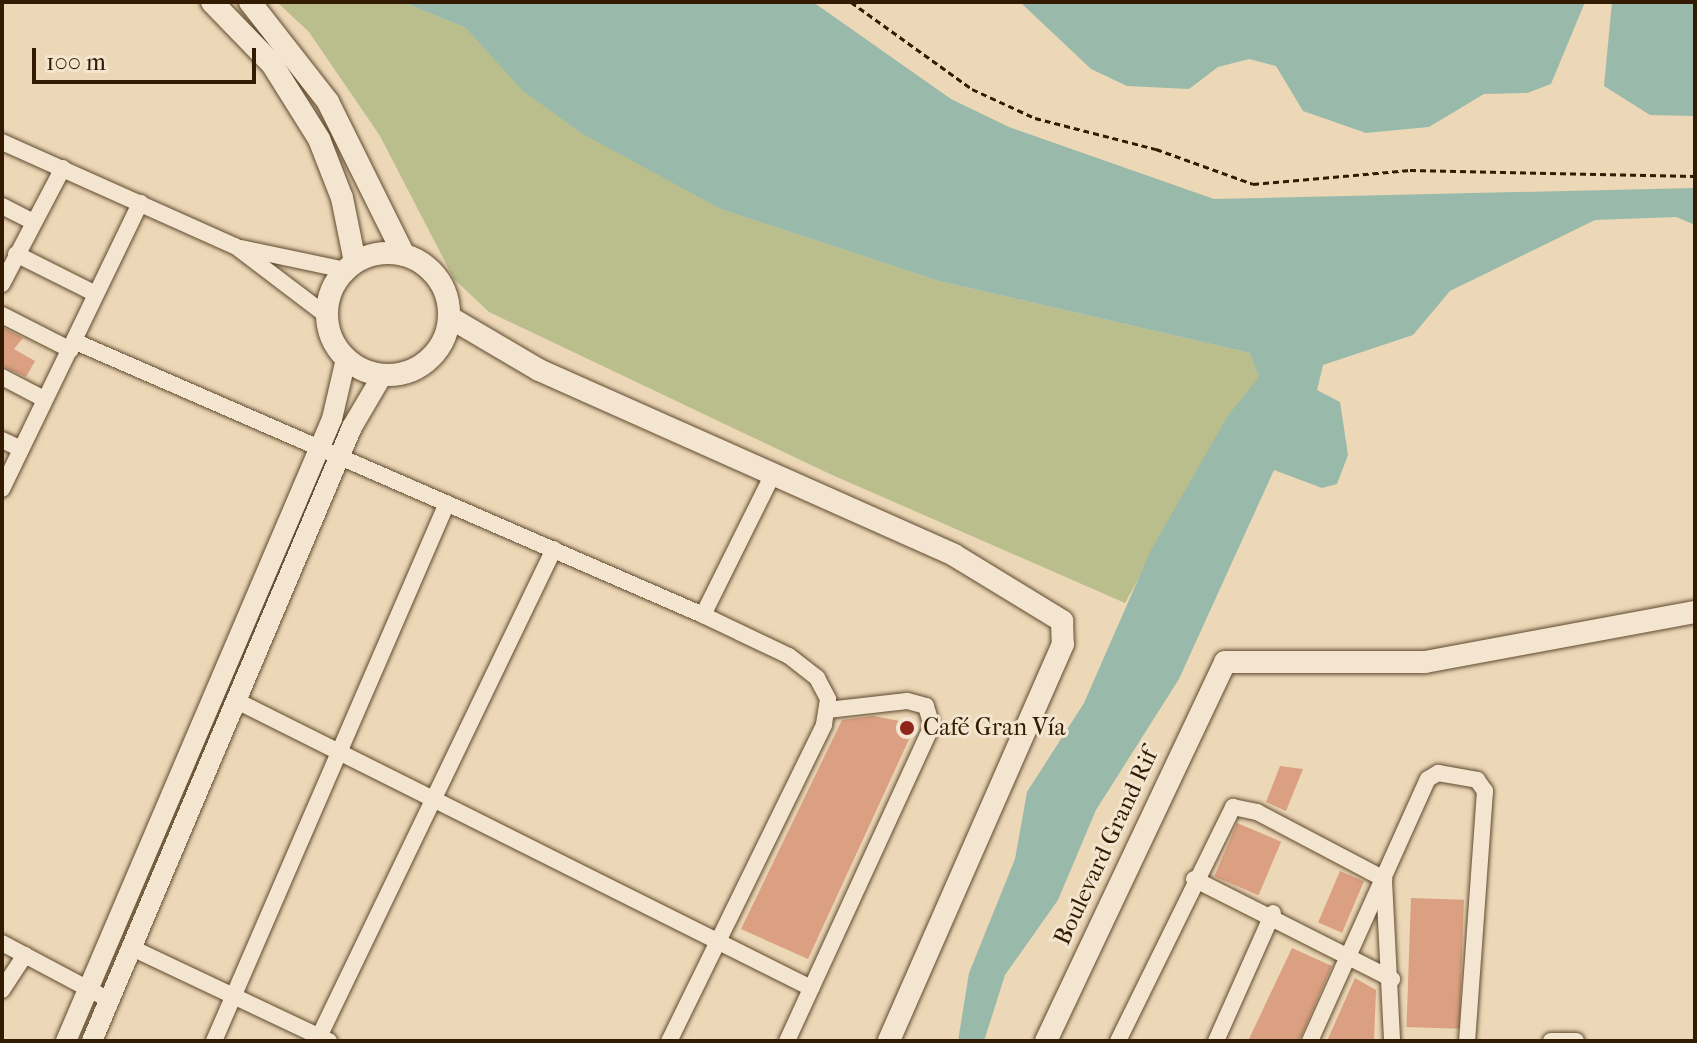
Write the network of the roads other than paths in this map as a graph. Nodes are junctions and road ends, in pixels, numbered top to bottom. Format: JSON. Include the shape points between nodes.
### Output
{"nodes":[{"id":1,"x":212,"y":2,"type":"edge"},
{"id":2,"x":250,"y":2,"type":"edge"},
{"id":3,"x":2,"y":142,"type":"edge"},
{"id":4,"x":63,"y":168,"type":"junction"},
{"id":5,"x":140,"y":203,"type":"junction"},
{"id":6,"x":2,"y":206,"type":"edge"},
{"id":7,"x":32,"y":221,"type":"junction"},
{"id":8,"x":235,"y":246,"type":"junction"},
{"id":9,"x":16,"y":254,"type":"junction"},
{"id":10,"x":404,"y":255,"type":"junction"},
{"id":11,"x":350,"y":266,"type":"junction"},
{"id":12,"x":3,"y":278,"type":"edge"},
{"id":13,"x":96,"y":294,"type":"junction"},
{"id":14,"x":2,"y":315,"type":"edge"},
{"id":15,"x":326,"y":315,"type":"junction"},
{"id":16,"x":449,"y":317,"type":"junction"},
{"id":17,"x":74,"y":346,"type":"junction"},
{"id":18,"x":346,"y":359,"type":"junction"},
{"id":19,"x":382,"y":376,"type":"junction"},
{"id":20,"x":2,"y":377,"type":"edge"},
{"id":21,"x":42,"y":398,"type":"junction"},
{"id":22,"x":2,"y":440,"type":"edge"},
{"id":23,"x":320,"y":448,"type":"junction"},
{"id":24,"x":21,"y":449,"type":"junction"},
{"id":25,"x":340,"y":456,"type":"junction"},
{"id":26,"x":772,"y":476,"type":"junction"},
{"id":27,"x":2,"y":489,"type":"edge"},
{"id":28,"x":447,"y":503,"type":"junction"},
{"id":29,"x":554,"y":549,"type":"junction"},
{"id":30,"x":1695,"y":612,"type":"edge"},
{"id":31,"x":703,"y":615,"type":"junction"},
{"id":32,"x":237,"y":701,"type":"junction"},
{"id":33,"x":828,"y":710,"type":"junction"},
{"id":34,"x":341,"y":751,"type":"junction"},
{"id":35,"x":434,"y":795,"type":"junction"},
{"id":36,"x":1194,"y":879,"type":"junction"},
{"id":37,"x":1384,"y":879,"type":"junction"},
{"id":38,"x":1273,"y":913,"type":"junction"},
{"id":39,"x":718,"y":941,"type":"junction"},
{"id":40,"x":2,"y":943,"type":"edge"},
{"id":41,"x":132,"y":948,"type":"junction"},
{"id":42,"x":25,"y":955,"type":"junction"},
{"id":43,"x":1347,"y":959,"type":"junction"},
{"id":44,"x":1392,"y":979,"type":"junction"},
{"id":45,"x":88,"y":988,"type":"junction"},
{"id":46,"x":811,"y":988,"type":"junction"},
{"id":47,"x":2,"y":990,"type":"edge"},
{"id":48,"x":234,"y":995,"type":"junction"},
{"id":49,"x":109,"y":1000,"type":"junction"},
{"id":50,"x":321,"y":1039,"type":"edge"},
{"id":51,"x":66,"y":1041,"type":"edge"},
{"id":52,"x":92,"y":1041,"type":"edge"},
{"id":53,"x":214,"y":1041,"type":"edge"},
{"id":54,"x":669,"y":1041,"type":"edge"},
{"id":55,"x":787,"y":1041,"type":"edge"},
{"id":56,"x":889,"y":1041,"type":"edge"},
{"id":57,"x":1046,"y":1041,"type":"edge"},
{"id":58,"x":1118,"y":1041,"type":"edge"},
{"id":59,"x":1216,"y":1041,"type":"edge"},
{"id":60,"x":1310,"y":1041,"type":"edge"},
{"id":61,"x":1392,"y":1041,"type":"edge"},
{"id":62,"x":1467,"y":1041,"type":"edge"},
{"id":63,"x":1551,"y":1041,"type":"edge"},
{"id":64,"x":1564,"y":1041,"type":"edge"},
{"id":65,"x":1576,"y":1041,"type":"edge"}],
"edges":[{"from":1,"to":11,"type":"main road","via":[[272,64],[319,139],[342,198]]},
{"from":2,"to":10,"type":"main road","via":[[328,102]]},
{"from":3,"to":4,"type":"street"},
{"from":4,"to":5,"type":"street"},
{"from":4,"to":7,"type":"street"},
{"from":5,"to":8,"type":"street"},
{"from":5,"to":13,"type":"street"},
{"from":6,"to":7,"type":"street"},
{"from":7,"to":9,"type":"street"},
{"from":8,"to":11,"type":"street"},
{"from":8,"to":15,"type":"street"},
{"from":9,"to":12,"type":"street"},
{"from":9,"to":13,"type":"street"},
{"from":10,"to":11,"type":"main road"},
{"from":10,"to":16,"type":"main road","via":[[441,283]]},
{"from":11,"to":15,"type":"main road"},
{"from":13,"to":17,"type":"street"},
{"from":14,"to":17,"type":"street"},
{"from":15,"to":18,"type":"main road"},
{"from":16,"to":19,"type":"main road","via":[[427,362]]},
{"from":16,"to":26,"type":"main road","via":[[521,362]]},
{"from":17,"to":21,"type":"street"},
{"from":17,"to":23,"type":"street"},
{"from":18,"to":19,"type":"main road"},
{"from":18,"to":23,"type":"street"},
{"from":19,"to":25,"type":"street"},
{"from":20,"to":21,"type":"street"},
{"from":21,"to":24,"type":"street"},
{"from":22,"to":24,"type":"street"},
{"from":23,"to":25,"type":"street"},
{"from":23,"to":45,"type":"street"},
{"from":24,"to":27,"type":"street"},
{"from":25,"to":28,"type":"street"},
{"from":25,"to":32,"type":"street"},
{"from":26,"to":31,"type":"street"},
{"from":26,"to":56,"type":"main road","via":[[943,550],[1051,610],[1065,636]]},
{"from":28,"to":29,"type":"street"},
{"from":28,"to":34,"type":"street"},
{"from":29,"to":31,"type":"street"},
{"from":29,"to":35,"type":"street"},
{"from":30,"to":57,"type":"main road","name":"Boulevard Grand Rif","via":[[1456,659],[1349,665],[1234,658],[1214,675]]},
{"from":31,"to":33,"type":"street","via":[[800,662],[823,688]]},
{"from":32,"to":34,"type":"street"},
{"from":32,"to":41,"type":"street"},
{"from":33,"to":39,"type":"street"},
{"from":33,"to":46,"type":"street","via":[[907,701],[926,706],[932,717]]},
{"from":34,"to":35,"type":"street"},
{"from":34,"to":48,"type":"street"},
{"from":35,"to":39,"type":"street"},
{"from":35,"to":50,"type":"street"},
{"from":36,"to":37,"type":"street","via":[[1237,805]]},
{"from":36,"to":38,"type":"street"},
{"from":36,"to":58,"type":"street"},
{"from":37,"to":43,"type":"street"},
{"from":37,"to":44,"type":"street"},
{"from":37,"to":62,"type":"street","via":[[1430,776],[1482,784]]},
{"from":38,"to":43,"type":"street"},
{"from":38,"to":59,"type":"street"},
{"from":39,"to":46,"type":"street"},
{"from":39,"to":54,"type":"street"},
{"from":40,"to":42,"type":"street"},
{"from":41,"to":48,"type":"street"},
{"from":41,"to":49,"type":"street"},
{"from":42,"to":45,"type":"street"},
{"from":42,"to":47,"type":"street"},
{"from":43,"to":44,"type":"street"},
{"from":43,"to":60,"type":"street"},
{"from":44,"to":61,"type":"street"},
{"from":45,"to":49,"type":"street"},
{"from":45,"to":51,"type":"street"},
{"from":46,"to":55,"type":"street"},
{"from":48,"to":50,"type":"street"},
{"from":48,"to":53,"type":"street"},
{"from":49,"to":52,"type":"street"},
{"from":63,"to":64,"type":"street"},
{"from":64,"to":65,"type":"street"}]}
